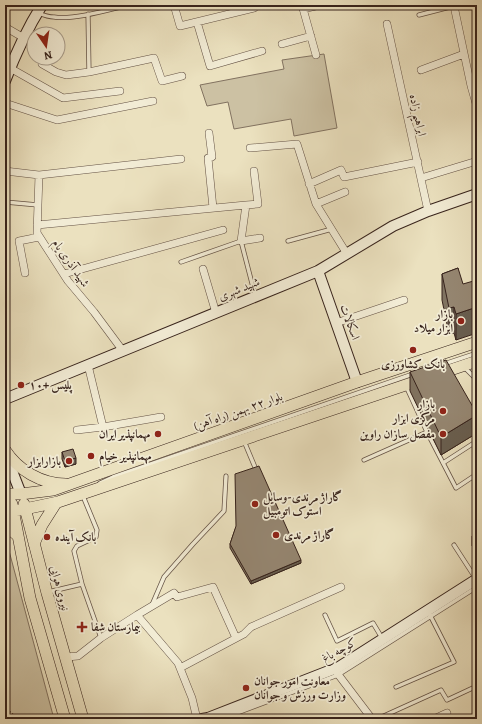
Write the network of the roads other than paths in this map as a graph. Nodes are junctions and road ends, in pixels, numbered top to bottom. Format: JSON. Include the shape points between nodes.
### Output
{"nodes":[{"id":1,"x":128,"y":5,"type":"edge"},
{"id":2,"x":174,"y":5,"type":"edge"},
{"id":3,"x":320,"y":5,"type":"edge"},
{"id":4,"x":454,"y":6,"type":"edge"},
{"id":5,"x":302,"y":7,"type":"edge"},
{"id":6,"x":254,"y":8,"type":"dead end"},
{"id":7,"x":40,"y":9,"type":"edge"},
{"id":8,"x":88,"y":14,"type":"junction"},
{"id":9,"x":419,"y":15,"type":"dead end"},
{"id":10,"x":197,"y":22,"type":"junction"},
{"id":11,"x":387,"y":24,"type":"dead end"},
{"id":12,"x":5,"y":27,"type":"edge"},
{"id":13,"x":311,"y":36,"type":"junction"},
{"id":14,"x":24,"y":38,"type":"junction"},
{"id":15,"x":282,"y":44,"type":"dead end"},
{"id":16,"x":262,"y":51,"type":"dead end"},
{"id":17,"x":464,"y":54,"type":"junction"},
{"id":18,"x":316,"y":55,"type":"dead end"},
{"id":19,"x":46,"y":66,"type":"edge"},
{"id":20,"x":10,"y":68,"type":"junction"},
{"id":21,"x":421,"y":70,"type":"dead end"},
{"id":22,"x":89,"y":72,"type":"junction"},
{"id":23,"x":182,"y":76,"type":"dead end"},
{"id":24,"x":5,"y":81,"type":"edge"},
{"id":25,"x":120,"y":91,"type":"dead end"},
{"id":26,"x":153,"y":101,"type":"dead end"},
{"id":27,"x":5,"y":103,"type":"edge"},
{"id":28,"x":477,"y":107,"type":"edge"},
{"id":29,"x":209,"y":133,"type":"dead end"},
{"id":30,"x":250,"y":148,"type":"dead end"},
{"id":31,"x":181,"y":159,"type":"dead end"},
{"id":32,"x":477,"y":161,"type":"edge"},
{"id":33,"x":418,"y":162,"type":"junction"},
{"id":34,"x":5,"y":171,"type":"edge"},
{"id":35,"x":254,"y":171,"type":"dead end"},
{"id":36,"x":38,"y":175,"type":"junction"},
{"id":37,"x":421,"y":178,"type":"junction"},
{"id":38,"x":310,"y":184,"type":"junction"},
{"id":39,"x":345,"y":192,"type":"dead end"},
{"id":40,"x":477,"y":194,"type":"edge"},
{"id":41,"x":5,"y":202,"type":"edge"},
{"id":42,"x":316,"y":204,"type":"junction"},
{"id":43,"x":38,"y":205,"type":"junction"},
{"id":44,"x":246,"y":205,"type":"junction"},
{"id":45,"x":213,"y":208,"type":"junction"},
{"id":46,"x":428,"y":210,"type":"junction"},
{"id":47,"x":37,"y":225,"type":"junction"},
{"id":48,"x":332,"y":229,"type":"junction"},
{"id":49,"x":223,"y":230,"type":"dead end"},
{"id":50,"x":39,"y":237,"type":"junction"},
{"id":51,"x":260,"y":238,"type":"dead end"},
{"id":52,"x":288,"y":240,"type":"dead end"},
{"id":53,"x":241,"y":241,"type":"junction"},
{"id":54,"x":347,"y":254,"type":"junction"},
{"id":55,"x":181,"y":262,"type":"dead end"},
{"id":56,"x":203,"y":269,"type":"dead end"},
{"id":57,"x":318,"y":271,"type":"junction"},
{"id":58,"x":25,"y":273,"type":"dead end"},
{"id":59,"x":64,"y":274,"type":"junction"},
{"id":60,"x":255,"y":296,"type":"junction"},
{"id":61,"x":404,"y":300,"type":"dead end"},
{"id":62,"x":216,"y":313,"type":"junction"},
{"id":63,"x":336,"y":324,"type":"junction"},
{"id":64,"x":477,"y":342,"type":"edge"},
{"id":65,"x":123,"y":351,"type":"junction"},
{"id":66,"x":477,"y":353,"type":"edge"},
{"id":67,"x":477,"y":361,"type":"edge"},
{"id":68,"x":88,"y":365,"type":"junction"},
{"id":69,"x":440,"y":365,"type":"edge"},
{"id":70,"x":463,"y":366,"type":"junction"},
{"id":71,"x":418,"y":373,"type":"edge"},
{"id":72,"x":477,"y":380,"type":"edge"},
{"id":73,"x":357,"y":382,"type":"junction"},
{"id":74,"x":405,"y":385,"type":"junction"},
{"id":75,"x":5,"y":399,"type":"edge"},
{"id":76,"x":162,"y":417,"type":"dead end"},
{"id":77,"x":104,"y":427,"type":"junction"},
{"id":78,"x":77,"y":430,"type":"dead end"},
{"id":79,"x":426,"y":432,"type":"junction"},
{"id":80,"x":244,"y":440,"type":"junction"},
{"id":81,"x":477,"y":441,"type":"edge"},
{"id":82,"x":5,"y":451,"type":"edge"},
{"id":83,"x":364,"y":460,"type":"dead end"},
{"id":84,"x":443,"y":463,"type":"junction"},
{"id":85,"x":477,"y":474,"type":"edge"},
{"id":86,"x":226,"y":476,"type":"dead end"},
{"id":87,"x":259,"y":476,"type":"edge"},
{"id":88,"x":113,"y":477,"type":"junction"},
{"id":89,"x":98,"y":480,"type":"dead end"},
{"id":90,"x":90,"y":482,"type":"dead end"},
{"id":91,"x":69,"y":484,"type":"junction"},
{"id":92,"x":53,"y":490,"type":"junction"},
{"id":93,"x":12,"y":494,"type":"edge"},
{"id":94,"x":83,"y":494,"type":"junction"},
{"id":95,"x":57,"y":503,"type":"junction"},
{"id":96,"x":26,"y":509,"type":"junction"},
{"id":97,"x":9,"y":511,"type":"edge"},
{"id":98,"x":5,"y":525,"type":"edge"},
{"id":99,"x":18,"y":536,"type":"junction"},
{"id":100,"x":34,"y":544,"type":"junction"},
{"id":101,"x":454,"y":545,"type":"dead end"},
{"id":102,"x":477,"y":582,"type":"edge"},
{"id":103,"x":82,"y":584,"type":"junction"},
{"id":104,"x":341,"y":587,"type":"dead end"},
{"id":105,"x":47,"y":593,"type":"junction"},
{"id":106,"x":151,"y":606,"type":"junction"},
{"id":107,"x":429,"y":614,"type":"junction"},
{"id":108,"x":137,"y":615,"type":"junction"},
{"id":109,"x":325,"y":615,"type":"dead end"},
{"id":110,"x":101,"y":638,"type":"junction"},
{"id":111,"x":236,"y":638,"type":"junction"},
{"id":112,"x":383,"y":639,"type":"junction"},
{"id":113,"x":66,"y":657,"type":"junction"},
{"id":114,"x":180,"y":668,"type":"junction"},
{"id":115,"x":336,"y":672,"type":"junction"},
{"id":116,"x":477,"y":686,"type":"edge"},
{"id":117,"x":396,"y":688,"type":"dead end"},
{"id":118,"x":447,"y":713,"type":"dead end"},
{"id":119,"x":65,"y":719,"type":"edge"},
{"id":120,"x":83,"y":719,"type":"edge"},
{"id":121,"x":197,"y":719,"type":"edge"},
{"id":122,"x":206,"y":719,"type":"edge"},
{"id":123,"x":221,"y":719,"type":"edge"},
{"id":124,"x":372,"y":719,"type":"edge"},
{"id":125,"x":377,"y":719,"type":"edge"},
{"id":126,"x":434,"y":719,"type":"edge"}],
"edges":[{"from":1,"to":8,"type":"lane"},
{"from":2,"to":10,"type":"street","via":[[180,26]]},
{"from":3,"to":5,"type":"street"},
{"from":4,"to":9,"type":"lane"},
{"from":4,"to":17,"type":"street"},
{"from":5,"to":13,"type":"street"},
{"from":6,"to":10,"type":"street"},
{"from":7,"to":8,"type":"lane","via":[[55,18]]},
{"from":7,"to":14,"type":"main road"},
{"from":8,"to":22,"type":"lane"},
{"from":10,"to":16,"type":"street","via":[[210,66]]},
{"from":11,"to":33,"type":"street","name":"ابراهیم زاده"},
{"from":12,"to":14,"type":"street"},
{"from":13,"to":15,"type":"street"},
{"from":13,"to":18,"type":"street"},
{"from":14,"to":20,"type":"main road"},
{"from":17,"to":21,"type":"street"},
{"from":17,"to":28,"type":"street"},
{"from":19,"to":22,"type":"street","via":[[66,75]]},
{"from":20,"to":24,"type":"main road"},
{"from":20,"to":25,"type":"street","via":[[64,98]]},
{"from":22,"to":23,"type":"street","via":[[154,58],[162,81]]},
{"from":26,"to":27,"type":"street","via":[[57,120]]},
{"from":29,"to":45,"type":"street","via":[[212,157],[208,158]]},
{"from":30,"to":38,"type":"street","via":[[297,144]]},
{"from":31,"to":36,"type":"street"},
{"from":32,"to":37,"type":"street"},
{"from":33,"to":37,"type":"street","name":"ابراهیم زاده"},
{"from":33,"to":38,"type":"street","via":[[344,177],[341,170]]},
{"from":34,"to":36,"type":"street"},
{"from":35,"to":44,"type":"street","via":[[258,204]]},
{"from":36,"to":43,"type":"street","name":"شهید آذری یام"},
{"from":37,"to":46,"type":"street","name":"ابراهیم زاده"},
{"from":38,"to":42,"type":"street"},
{"from":39,"to":42,"type":"street"},
{"from":40,"to":46,"type":"main road","name":"شهید شهری"},
{"from":41,"to":43,"type":"lane"},
{"from":42,"to":48,"type":"street"},
{"from":43,"to":47,"type":"street","name":"شهید آذری یام"},
{"from":44,"to":45,"type":"street"},
{"from":44,"to":53,"type":"street"},
{"from":45,"to":47,"type":"street"},
{"from":46,"to":54,"type":"main road","name":"شهید شهری","via":[[393,226]]},
{"from":47,"to":50,"type":"street","name":"شهید آذری یام"},
{"from":48,"to":52,"type":"lane"},
{"from":48,"to":54,"type":"street"},
{"from":49,"to":59,"type":"street"},
{"from":50,"to":58,"type":"street","via":[[19,241]]},
{"from":50,"to":59,"type":"street","name":"شهید آذری یام"},
{"from":51,"to":53,"type":"street"},
{"from":53,"to":55,"type":"lane"},
{"from":53,"to":60,"type":"lane"},
{"from":54,"to":57,"type":"main road","name":"شهید شهری"},
{"from":56,"to":62,"type":"street"},
{"from":57,"to":60,"type":"main road","name":"شهید شهری"},
{"from":57,"to":63,"type":"main road","name":"اسکالات"},
{"from":59,"to":65,"type":"street","name":"شهید آذری یام"},
{"from":60,"to":62,"type":"main road","name":"شهید شهری"},
{"from":61,"to":63,"type":"street"},
{"from":62,"to":65,"type":"main road","name":"شهید شهری"},
{"from":63,"to":73,"type":"main road","name":"اسکالات"},
{"from":64,"to":73,"type":"main road","name":"بلوار ۲۲ بهمن (راه آهن)"},
{"from":65,"to":68,"type":"main road","name":"شهید شهری"},
{"from":66,"to":69,"type":"lane"},
{"from":67,"to":70,"type":"main road"},
{"from":68,"to":75,"type":"main road","name":"شهید شهری"},
{"from":68,"to":77,"type":"street"},
{"from":70,"to":72,"type":"lane"},
{"from":70,"to":74,"type":"main road"},
{"from":71,"to":88,"type":"lane"},
{"from":73,"to":91,"type":"main road","name":"بلوار ۲۲ بهمن (راه آهن)"},
{"from":74,"to":79,"type":"lane"},
{"from":74,"to":80,"type":"main road"},
{"from":76,"to":77,"type":"street"},
{"from":77,"to":78,"type":"street"},
{"from":79,"to":83,"type":"lane"},
{"from":79,"to":84,"type":"lane"},
{"from":80,"to":87,"type":"lane"},
{"from":80,"to":94,"type":"main road"},
{"from":81,"to":84,"type":"lane"},
{"from":82,"to":91,"type":"main road","via":[[32,476]]},
{"from":82,"to":93,"type":"main road"},
{"from":84,"to":85,"type":"lane","via":[[456,488]]},
{"from":86,"to":106,"type":"lane","via":[[224,511],[164,577]]},
{"from":88,"to":89,"type":"lane"},
{"from":88,"to":95,"type":"lane"},
{"from":90,"to":92,"type":"lane"},
{"from":91,"to":92,"type":"main road","name":"بلوار ۲۲ بهمن (راه آهن)"},
{"from":92,"to":93,"type":"main road","name":"بلوار ۲۲ بهمن (راه آهن)"},
{"from":93,"to":96,"type":"main road","name":"نیروی هوایی"},
{"from":93,"to":97,"type":"main road"},
{"from":94,"to":95,"type":"main road"},
{"from":94,"to":103,"type":"lane","via":[[97,530],[96,537],[76,546],[74,551]]},
{"from":95,"to":96,"type":"main road"},
{"from":95,"to":100,"type":"main road","via":[[42,525]]},
{"from":96,"to":97,"type":"main road"},
{"from":96,"to":100,"type":"main road","name":"نیروی هوایی"},
{"from":97,"to":99,"type":"main road"},
{"from":98,"to":99,"type":"main road"},
{"from":99,"to":119,"type":"main road","via":[[30,598]]},
{"from":100,"to":105,"type":"main road","name":"نیروی هوایی"},
{"from":101,"to":102,"type":"lane"},
{"from":102,"to":107,"type":"main road","name":"کوچه باغ"},
{"from":103,"to":105,"type":"lane"},
{"from":103,"to":110,"type":"lane"},
{"from":104,"to":111,"type":"street","via":[[251,627]]},
{"from":105,"to":113,"type":"main road","name":"نیروی هوایی"},
{"from":106,"to":108,"type":"street"},
{"from":106,"to":111,"type":"street","via":[[174,593],[177,597],[213,587]]},
{"from":107,"to":112,"type":"main road","name":"کوچه باغ"},
{"from":107,"to":115,"type":"lane"},
{"from":107,"to":117,"type":"lane","via":[[454,662]]},
{"from":108,"to":110,"type":"street"},
{"from":108,"to":114,"type":"street"},
{"from":109,"to":112,"type":"lane","via":[[337,641],[373,623]]},
{"from":110,"to":113,"type":"street","via":[[78,656]]},
{"from":111,"to":114,"type":"street"},
{"from":112,"to":115,"type":"main road","name":"کوچه باغ","via":[[339,667]]},
{"from":113,"to":120,"type":"main road","name":"نیروی هوایی"},
{"from":114,"to":121,"type":"street"},
{"from":115,"to":122,"type":"main road","name":"کوچه باغ"},
{"from":115,"to":123,"type":"lane"},
{"from":115,"to":124,"type":"street"},
{"from":116,"to":125,"type":"lane","via":[[447,700],[441,690]]},
{"from":118,"to":126,"type":"street"}]}
